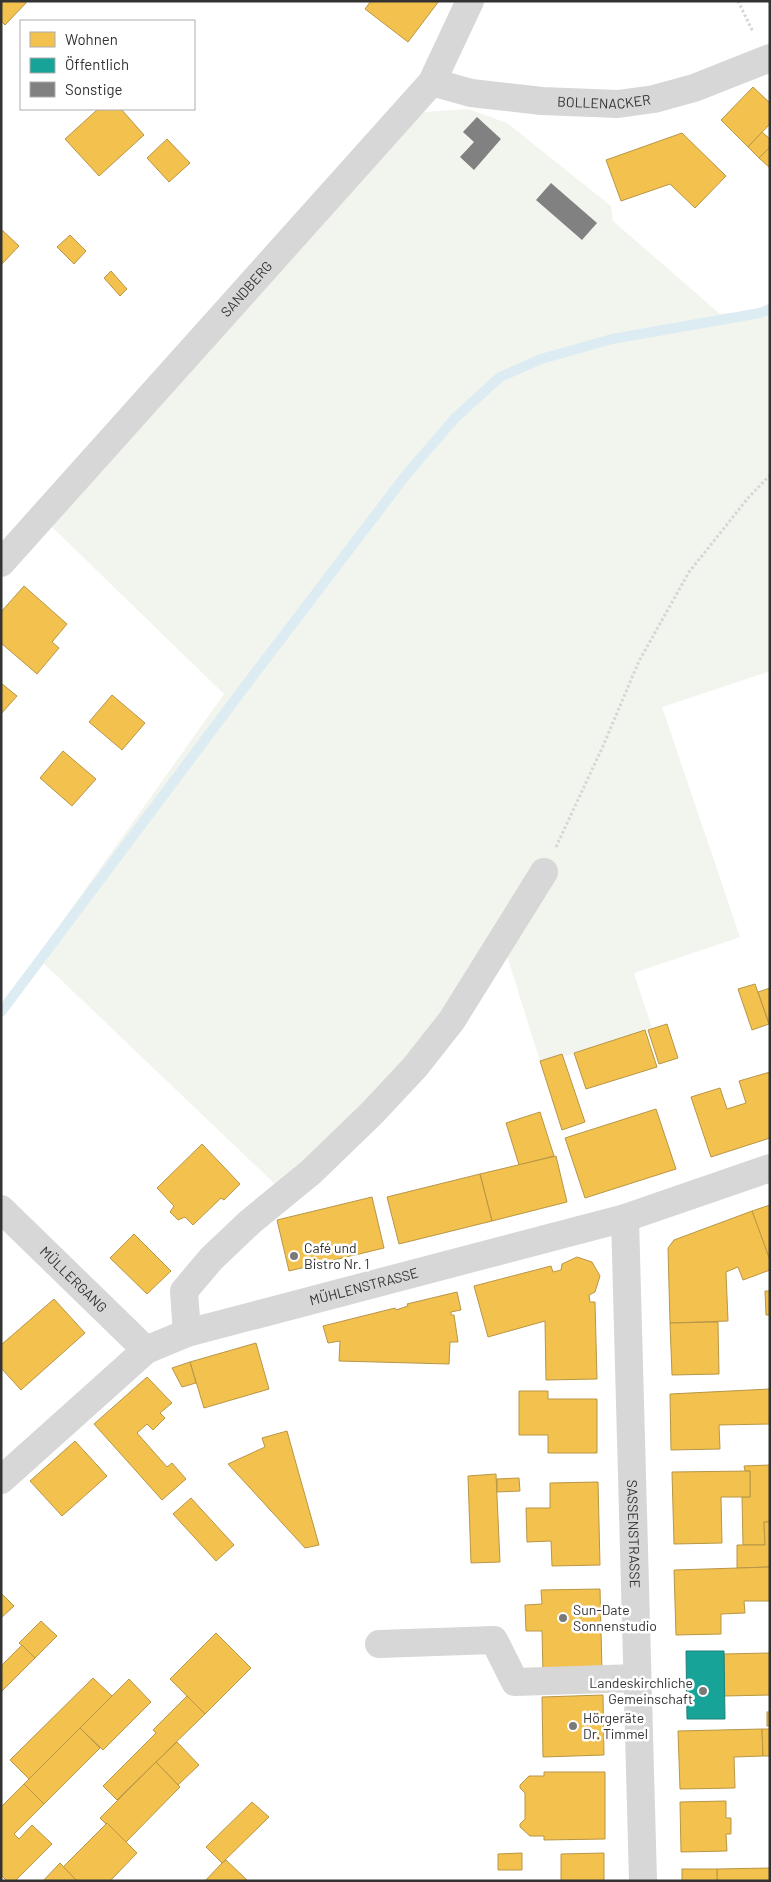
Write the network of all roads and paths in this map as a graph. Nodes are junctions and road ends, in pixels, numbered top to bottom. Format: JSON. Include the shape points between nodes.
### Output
{"nodes":[{"id":1,"x":470,"y":1,"type":"edge"},
{"id":2,"x":770,"y":58,"type":"edge"},
{"id":3,"x":432,"y":82,"type":"junction"},
{"id":4,"x":770,"y":475,"type":"edge"},
{"id":5,"x":1,"y":563,"type":"edge"},
{"id":6,"x":544,"y":872,"type":"joint"},
{"id":7,"x":770,"y":1168,"type":"edge"},
{"id":8,"x":1,"y":1209,"type":"edge"},
{"id":9,"x":625,"y":1218,"type":"junction"},
{"id":10,"x":187,"y":1333,"type":"junction"},
{"id":11,"x":146,"y":1350,"type":"junction"},
{"id":12,"x":1,"y":1480,"type":"edge"},
{"id":13,"x":379,"y":1644,"type":"dead end"},
{"id":14,"x":637,"y":1678,"type":"junction"},
{"id":15,"x":643,"y":1881,"type":"edge"}],
"edges":[{"from":1,"to":3,"type":"street","name":"SANDBERG"},
{"from":2,"to":3,"type":"street","name":"BOLLENACKER","via":[[694,88],[654,99],[618,104],[542,101],[471,93]]},
{"from":3,"to":5,"type":"street","name":"SANDBERG"},
{"from":4,"to":6,"type":"path","via":[[689,572],[639,661]]},
{"from":6,"to":10,"type":"street","via":[[452,1020],[415,1067],[311,1172],[211,1259],[184,1291]]},
{"from":7,"to":9,"type":"street","name":"MÜHLENSTRASSE"},
{"from":8,"to":11,"type":"street","name":"MÜLLERGANG"},
{"from":9,"to":10,"type":"street","name":"MÜHLENSTRASSE"},
{"from":9,"to":14,"type":"street","name":"SASSENSTRASSE"},
{"from":10,"to":11,"type":"street","name":"MÜHLENSTRASSE"},
{"from":11,"to":12,"type":"street","name":"MÜHLENSTRASSE"},
{"from":13,"to":14,"type":"street","via":[[494,1640],[515,1682]]},
{"from":14,"to":15,"type":"street","name":"SASSENSTRASSE"}]}
